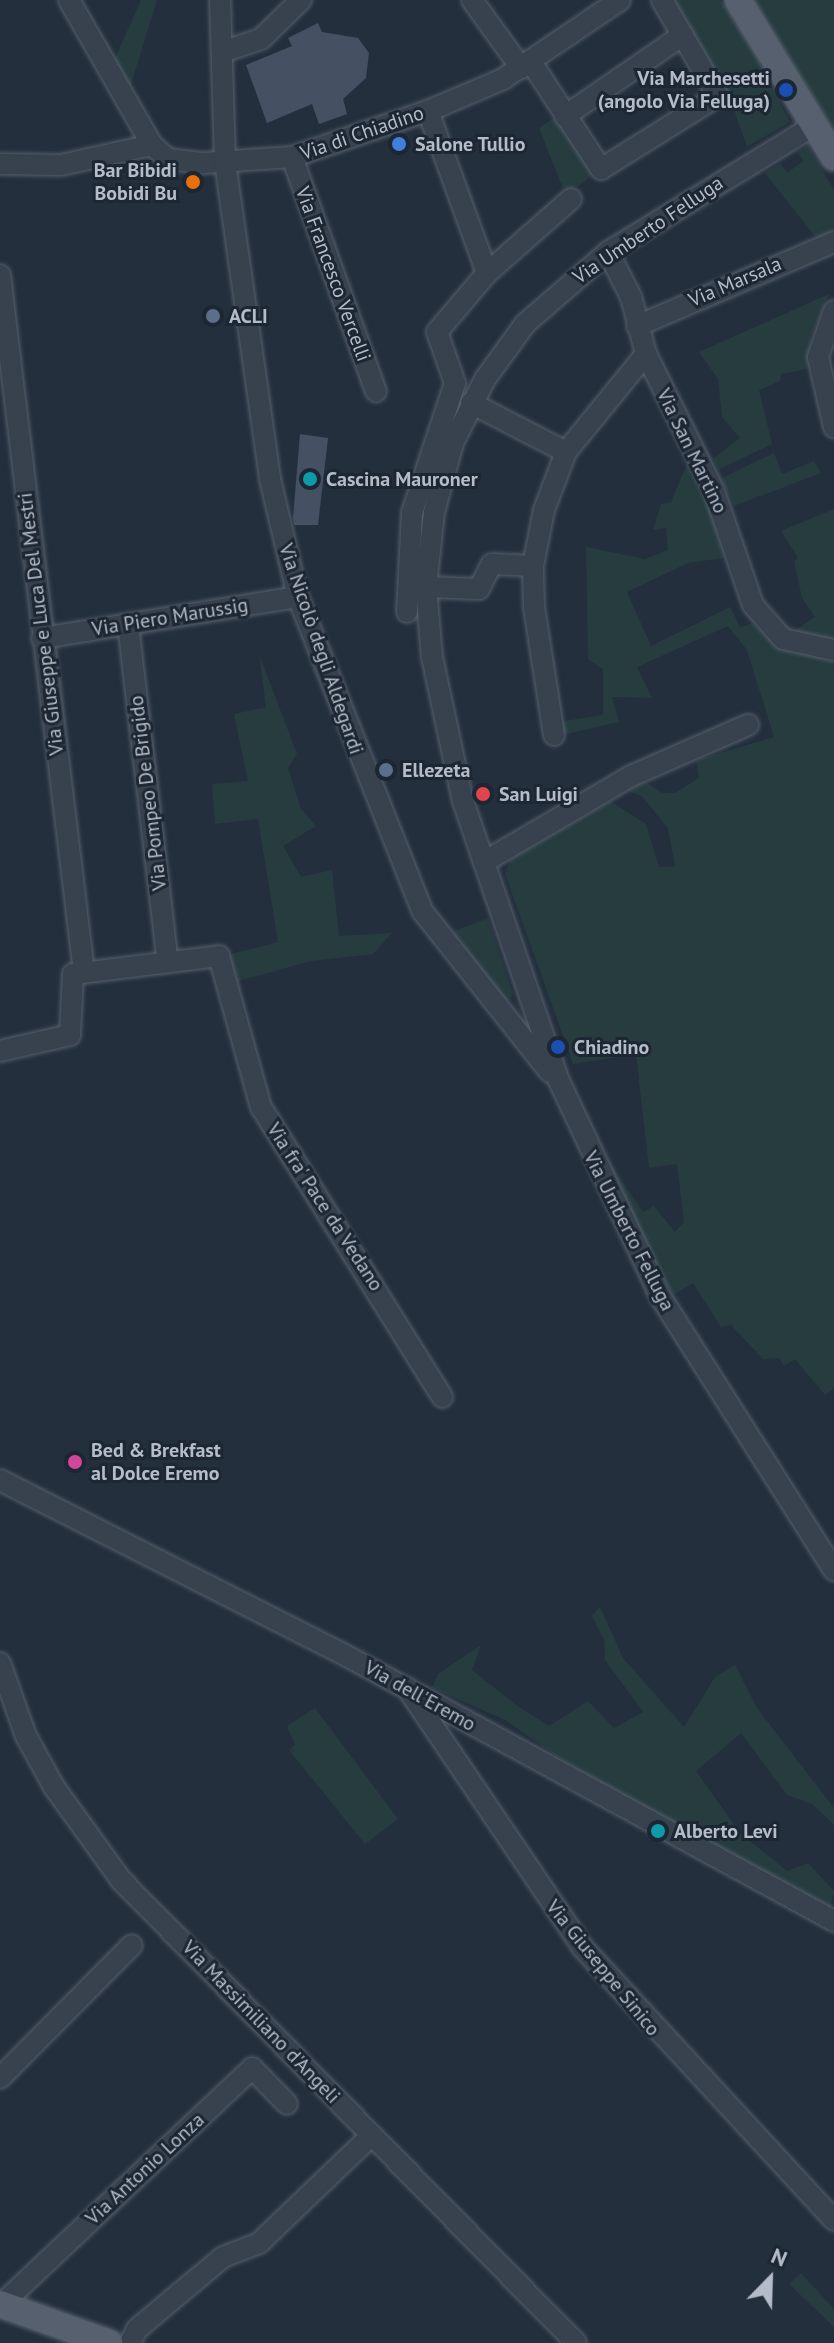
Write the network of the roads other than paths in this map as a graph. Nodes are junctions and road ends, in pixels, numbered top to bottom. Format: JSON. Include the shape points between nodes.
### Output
{"nodes":[{"id":1,"x":69,"y":0,"type":"edge"},
{"id":2,"x":220,"y":0,"type":"edge"},
{"id":3,"x":301,"y":0,"type":"edge"},
{"id":4,"x":472,"y":0,"type":"edge"},
{"id":5,"x":620,"y":0,"type":"edge"},
{"id":6,"x":662,"y":0,"type":"edge"},
{"id":7,"x":738,"y":0,"type":"edge"},
{"id":8,"x":683,"y":35,"type":"junction"},
{"id":9,"x":222,"y":52,"type":"junction"},
{"id":10,"x":526,"y":65,"type":"junction"},
{"id":11,"x":428,"y":111,"type":"junction"},
{"id":12,"x":565,"y":116,"type":"junction"},
{"id":13,"x":815,"y":125,"type":"junction"},
{"id":14,"x":152,"y":145,"type":"junction"},
{"id":15,"x":292,"y":157,"type":"junction"},
{"id":16,"x":834,"y":157,"type":"edge"},
{"id":17,"x":225,"y":162,"type":"junction"},
{"id":18,"x":0,"y":164,"type":"edge"},
{"id":19,"x":571,"y":199,"type":"dead end"},
{"id":20,"x":834,"y":242,"type":"edge"},
{"id":21,"x":608,"y":252,"type":"junction"},
{"id":22,"x":487,"y":273,"type":"junction"},
{"id":23,"x":0,"y":275,"type":"edge"},
{"id":24,"x":834,"y":311,"type":"edge"},
{"id":25,"x":637,"y":326,"type":"junction"},
{"id":26,"x":646,"y":354,"type":"junction"},
{"id":27,"x":376,"y":391,"type":"dead end"},
{"id":28,"x":471,"y":403,"type":"junction"},
{"id":29,"x":834,"y":427,"type":"edge"},
{"id":30,"x":566,"y":452,"type":"junction"},
{"id":31,"x":533,"y":566,"type":"junction"},
{"id":32,"x":426,"y":587,"type":"junction"},
{"id":33,"x":298,"y":597,"type":"junction"},
{"id":34,"x":407,"y":612,"type":"dead end"},
{"id":35,"x":128,"y":624,"type":"junction"},
{"id":36,"x":42,"y":638,"type":"junction"},
{"id":37,"x":834,"y":650,"type":"edge"},
{"id":38,"x":748,"y":725,"type":"dead end"},
{"id":39,"x":554,"y":735,"type":"dead end"},
{"id":40,"x":484,"y":862,"type":"junction"},
{"id":41,"x":168,"y":962,"type":"junction"},
{"id":42,"x":84,"y":972,"type":"junction"},
{"id":43,"x":0,"y":1051,"type":"edge"},
{"id":44,"x":559,"y":1081,"type":"junction"},
{"id":45,"x":442,"y":1397,"type":"dead end"},
{"id":46,"x":0,"y":1480,"type":"edge"},
{"id":47,"x":834,"y":1570,"type":"edge"},
{"id":48,"x":0,"y":1663,"type":"edge"},
{"id":49,"x":407,"y":1688,"type":"junction"},
{"id":50,"x":834,"y":1921,"type":"edge"},
{"id":51,"x":132,"y":1945,"type":"dead end"},
{"id":52,"x":0,"y":2078,"type":"edge"},
{"id":53,"x":287,"y":2104,"type":"dead end"},
{"id":54,"x":372,"y":2135,"type":"junction"},
{"id":55,"x":834,"y":2220,"type":"edge"},
{"id":56,"x":1,"y":2304,"type":"edge"},
{"id":57,"x":109,"y":2343,"type":"edge"},
{"id":58,"x":130,"y":2343,"type":"edge"},
{"id":59,"x":576,"y":2343,"type":"edge"}],
"edges":[{"from":1,"to":14,"type":"street"},
{"from":2,"to":9,"type":"street","name":"Via Nicolò degli Aldegardi"},
{"from":3,"to":9,"type":"street","via":[[261,39]]},
{"from":4,"to":10,"type":"street"},
{"from":5,"to":10,"type":"street","name":"Via di Chiadino"},
{"from":6,"to":8,"type":"street"},
{"from":7,"to":13,"type":"main road"},
{"from":8,"to":12,"type":"street"},
{"from":8,"to":12,"type":"street","via":[[718,96],[601,169]]},
{"from":9,"to":17,"type":"street","name":"Via Nicolò degli Aldegardi"},
{"from":10,"to":11,"type":"street","name":"Via di Chiadino"},
{"from":10,"to":12,"type":"street"},
{"from":11,"to":15,"type":"street","name":"Via di Chiadino"},
{"from":11,"to":22,"type":"street"},
{"from":13,"to":16,"type":"main road"},
{"from":13,"to":21,"type":"street","name":"Via Umberto Felluga"},
{"from":14,"to":17,"type":"street","name":"Via di Chiadino","via":[[180,163]]},
{"from":14,"to":18,"type":"street","via":[[61,165]]},
{"from":15,"to":17,"type":"street","name":"Via di Chiadino"},
{"from":15,"to":27,"type":"street","name":"Via Francesco Vercelli"},
{"from":17,"to":33,"type":"street","name":"Via Nicolò degli Aldegardi","via":[[270,479]]},
{"from":19,"to":22,"type":"street"},
{"from":20,"to":25,"type":"street","name":"Via Marsala"},
{"from":21,"to":25,"type":"street","name":"Via San Martino","via":[[622,275]]},
{"from":21,"to":28,"type":"street","name":"Via Umberto Felluga","via":[[525,324]]},
{"from":22,"to":34,"type":"street","via":[[436,335],[455,383],[412,513]]},
{"from":23,"to":36,"type":"street","name":"Via Giuseppe e Luca Del Mestri"},
{"from":24,"to":29,"type":"street","via":[[818,357]]},
{"from":25,"to":26,"type":"street","name":"Via San Martino"},
{"from":26,"to":30,"type":"street"},
{"from":26,"to":37,"type":"street","name":"Via San Martino","via":[[714,491],[744,585],[762,621],[783,639]]},
{"from":28,"to":30,"type":"street"},
{"from":28,"to":32,"type":"street","name":"Via Umberto Felluga","via":[[434,512]]},
{"from":30,"to":31,"type":"street","via":[[544,510]]},
{"from":31,"to":32,"type":"street","via":[[492,564],[479,589]]},
{"from":31,"to":39,"type":"street","via":[[537,647]]},
{"from":32,"to":40,"type":"street","name":"Via Umberto Felluga","via":[[444,723]]},
{"from":33,"to":35,"type":"street","name":"Via Piero Marussig"},
{"from":33,"to":44,"type":"street","name":"Via Nicolò degli Aldegardi","via":[[423,912],[490,1003]]},
{"from":35,"to":36,"type":"street","name":"Via Piero Marussig"},
{"from":35,"to":41,"type":"street","name":"Via Pompeo De Brigido"},
{"from":36,"to":42,"type":"street","name":"Via Giuseppe e Luca Del Mestri"},
{"from":38,"to":40,"type":"street","via":[[631,776]]},
{"from":40,"to":44,"type":"street","name":"Via Umberto Felluga"},
{"from":41,"to":42,"type":"street","name":"Via fra' Pace da Vedano"},
{"from":41,"to":45,"type":"street","name":"Via fra' Pace da Vedano","via":[[219,956],[261,1107]]},
{"from":42,"to":43,"type":"street","via":[[69,978],[70,1035]]},
{"from":44,"to":47,"type":"street","name":"Via Umberto Felluga","via":[[660,1296]]},
{"from":46,"to":49,"type":"street","name":"Via dell'Eremo"},
{"from":48,"to":54,"type":"street","name":"Via Massimiliano d'Angeli","via":[[26,1736],[85,1835],[121,1880]]},
{"from":49,"to":50,"type":"street","name":"Via dell'Eremo"},
{"from":49,"to":55,"type":"street","name":"Via Giuseppe Sinico","via":[[583,1948]]},
{"from":51,"to":52,"type":"street"},
{"from":53,"to":56,"type":"street","name":"Via Antonio Lonza","via":[[252,2068]]},
{"from":54,"to":58,"type":"street","via":[[259,2243],[223,2257],[137,2329]]},
{"from":54,"to":59,"type":"street","name":"Via Massimiliano d'Angeli"},
{"from":56,"to":57,"type":"main road"}]}
